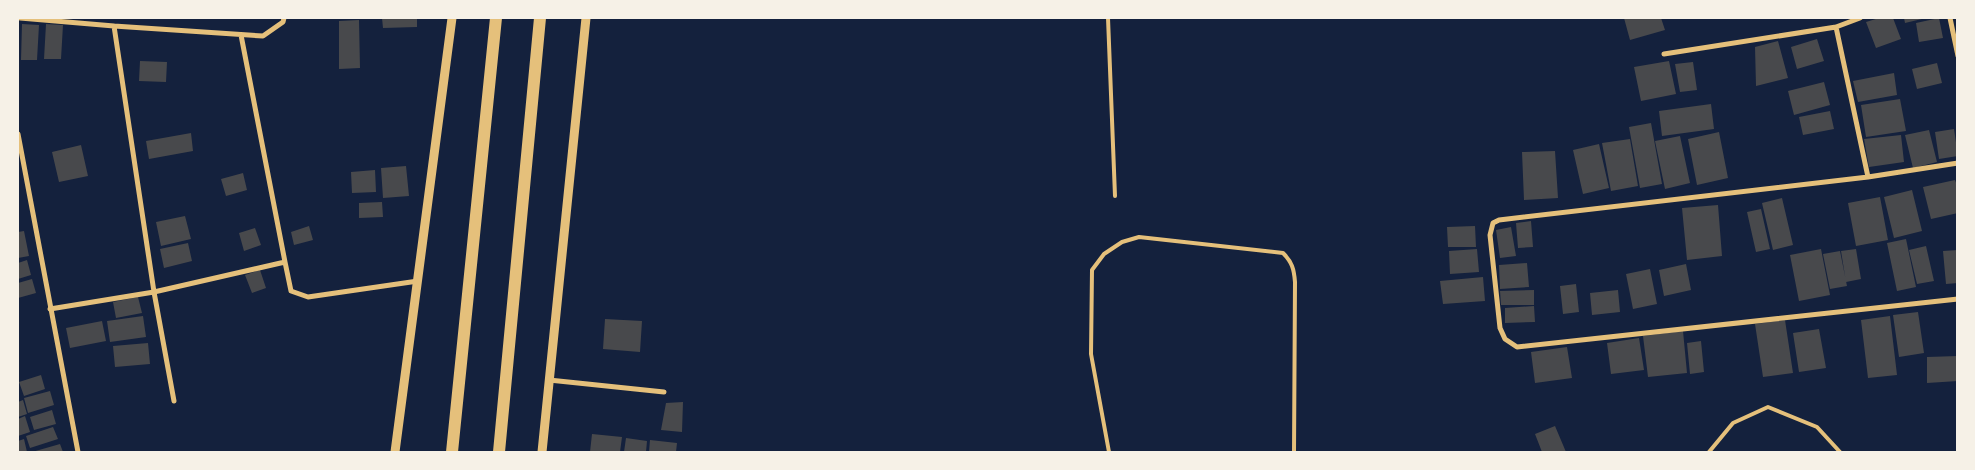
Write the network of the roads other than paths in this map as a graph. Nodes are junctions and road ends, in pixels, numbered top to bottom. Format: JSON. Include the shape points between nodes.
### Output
{"nodes":[{"id":1,"x":20,"y":18,"type":"edge"},
{"id":2,"x":284,"y":18,"type":"edge"},
{"id":3,"x":452,"y":18,"type":"edge"},
{"id":4,"x":496,"y":18,"type":"edge"},
{"id":5,"x":540,"y":18,"type":"edge"},
{"id":6,"x":586,"y":18,"type":"edge"},
{"id":7,"x":1108,"y":18,"type":"edge"},
{"id":8,"x":1860,"y":18,"type":"edge"},
{"id":9,"x":1950,"y":18,"type":"edge"},
{"id":10,"x":114,"y":26,"type":"junction"},
{"id":11,"x":1836,"y":27,"type":"junction"},
{"id":12,"x":241,"y":35,"type":"junction"},
{"id":13,"x":1664,"y":54,"type":"dead end"},
{"id":14,"x":1958,"y":56,"type":"edge"},
{"id":15,"x":18,"y":134,"type":"edge"},
{"id":16,"x":1958,"y":163,"type":"edge"},
{"id":17,"x":1868,"y":177,"type":"junction"},
{"id":18,"x":1115,"y":196,"type":"dead end"},
{"id":19,"x":285,"y":262,"type":"junction"},
{"id":20,"x":418,"y":282,"type":"junction"},
{"id":21,"x":154,"y":292,"type":"junction"},
{"id":22,"x":1958,"y":299,"type":"edge"},
{"id":23,"x":50,"y":309,"type":"junction"},
{"id":24,"x":549,"y":380,"type":"junction"},
{"id":25,"x":664,"y":392,"type":"dead end"},
{"id":26,"x":174,"y":401,"type":"dead end"},
{"id":27,"x":78,"y":452,"type":"edge"},
{"id":28,"x":395,"y":452,"type":"edge"},
{"id":29,"x":452,"y":452,"type":"edge"},
{"id":30,"x":499,"y":452,"type":"edge"},
{"id":31,"x":542,"y":452,"type":"edge"},
{"id":32,"x":1109,"y":452,"type":"edge"},
{"id":33,"x":1294,"y":452,"type":"edge"},
{"id":34,"x":1709,"y":452,"type":"edge"},
{"id":35,"x":1840,"y":452,"type":"edge"}],
"edges":[{"from":1,"to":10,"type":"street"},
{"from":2,"to":12,"type":"street","via":[[262,36]]},
{"from":3,"to":20,"type":"street"},
{"from":4,"to":29,"type":"highway"},
{"from":5,"to":30,"type":"highway"},
{"from":6,"to":24,"type":"street"},
{"from":7,"to":18,"type":"lane"},
{"from":8,"to":11,"type":"street"},
{"from":9,"to":14,"type":"street"},
{"from":10,"to":12,"type":"street"},
{"from":10,"to":21,"type":"street"},
{"from":11,"to":13,"type":"street"},
{"from":11,"to":17,"type":"street"},
{"from":12,"to":19,"type":"street"},
{"from":15,"to":23,"type":"street"},
{"from":16,"to":17,"type":"street"},
{"from":17,"to":22,"type":"street","via":[[1499,220],[1493,223],[1490,235],[1500,328],[1505,339],[1516,347]]},
{"from":19,"to":20,"type":"street","via":[[291,291],[308,297]]},
{"from":19,"to":21,"type":"street"},
{"from":20,"to":28,"type":"street"},
{"from":21,"to":23,"type":"street"},
{"from":21,"to":26,"type":"street"},
{"from":23,"to":27,"type":"street"},
{"from":24,"to":25,"type":"street"},
{"from":24,"to":31,"type":"street"},
{"from":32,"to":33,"type":"lane","via":[[1091,354],[1092,270],[1104,254],[1122,242],[1139,237],[1283,253],[1290,260],[1295,282]]},
{"from":34,"to":35,"type":"lane","via":[[1733,423],[1768,407],[1817,427]]}]}
